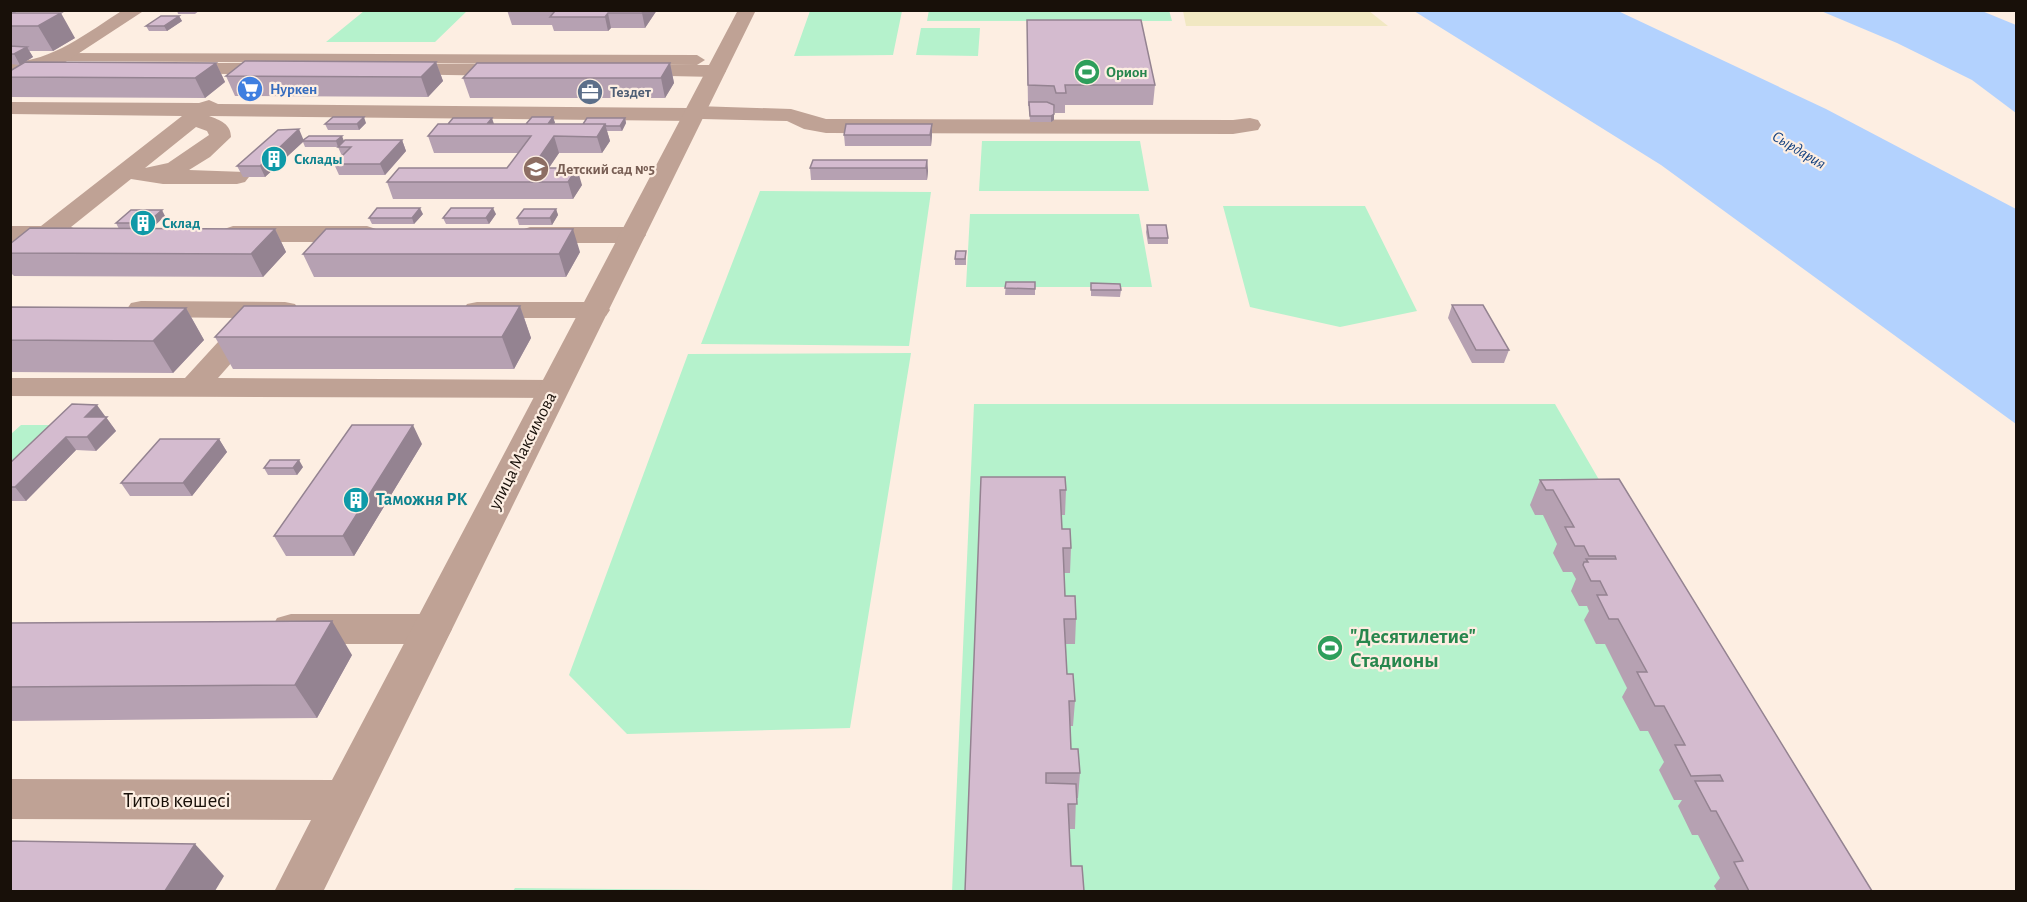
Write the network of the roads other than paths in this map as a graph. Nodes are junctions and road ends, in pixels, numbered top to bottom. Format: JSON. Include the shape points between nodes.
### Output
{"nodes":[{"id":1,"x":136,"y":10,"type":"edge"},
{"id":2,"x":747,"y":10,"type":"edge"},
{"id":3,"x":59,"y":58,"type":"junction"},
{"id":4,"x":701,"y":69,"type":"junction"},
{"id":5,"x":13,"y":71,"type":"edge"},
{"id":6,"x":252,"y":72,"type":"junction"},
{"id":7,"x":10,"y":108,"type":"edge"},
{"id":8,"x":199,"y":113,"type":"junction"},
{"id":9,"x":695,"y":114,"type":"junction"},
{"id":10,"x":1251,"y":125,"type":"dead end"},
{"id":11,"x":120,"y":174,"type":"junction"},
{"id":12,"x":237,"y":177,"type":"edge"},
{"id":13,"x":10,"y":234,"type":"edge"},
{"id":14,"x":47,"y":234,"type":"junction"},
{"id":15,"x":94,"y":234,"type":"edge"},
{"id":16,"x":212,"y":234,"type":"edge"},
{"id":17,"x":390,"y":234,"type":"edge"},
{"id":18,"x":508,"y":235,"type":"edge"},
{"id":19,"x":633,"y":235,"type":"junction"},
{"id":20,"x":10,"y":263,"type":"edge"},
{"id":21,"x":114,"y":309,"type":"edge"},
{"id":22,"x":263,"y":310,"type":"junction"},
{"id":23,"x":310,"y":310,"type":"edge"},
{"id":24,"x":454,"y":310,"type":"edge"},
{"id":25,"x":596,"y":310,"type":"junction"},
{"id":26,"x":10,"y":387,"type":"edge"},
{"id":27,"x":193,"y":388,"type":"junction"},
{"id":28,"x":554,"y":389,"type":"junction"},
{"id":29,"x":258,"y":628,"type":"edge"},
{"id":30,"x":432,"y":629,"type":"junction"},
{"id":31,"x":10,"y":799,"type":"edge"},
{"id":32,"x":344,"y":800,"type":"junction"},
{"id":33,"x":298,"y":891,"type":"edge"}],
"edges":[{"from":1,"to":3,"type":"street"},
{"from":2,"to":4,"type":"street","name":"улица Максимова"},
{"from":3,"to":4,"type":"street"},
{"from":3,"to":5,"type":"street"},
{"from":4,"to":6,"type":"street"},
{"from":4,"to":6,"type":"street"},
{"from":4,"to":9,"type":"street","name":"улица Максимова"},
{"from":5,"to":6,"type":"street"},
{"from":6,"to":8,"type":"street"},
{"from":7,"to":8,"type":"street"},
{"from":8,"to":9,"type":"street"},
{"from":8,"to":11,"type":"street"},
{"from":8,"to":11,"type":"street","via":[[220,131],[220,136],[201,154],[155,174]]},
{"from":9,"to":10,"type":"street","via":[[791,115],[826,126]]},
{"from":9,"to":19,"type":"street","name":"улица Максимова"},
{"from":11,"to":12,"type":"street"},
{"from":11,"to":14,"type":"street"},
{"from":13,"to":14,"type":"street"},
{"from":14,"to":15,"type":"street"},
{"from":14,"to":20,"type":"street"},
{"from":16,"to":17,"type":"street"},
{"from":18,"to":19,"type":"street"},
{"from":19,"to":25,"type":"street","name":"улица Максимова"},
{"from":21,"to":22,"type":"street"},
{"from":22,"to":23,"type":"street"},
{"from":22,"to":27,"type":"street"},
{"from":24,"to":25,"type":"street"},
{"from":25,"to":28,"type":"street","name":"улица Максимова"},
{"from":26,"to":27,"type":"street"},
{"from":27,"to":28,"type":"street"},
{"from":28,"to":30,"type":"street","name":"улица Максимова"},
{"from":29,"to":30,"type":"street"},
{"from":30,"to":32,"type":"street","name":"улица Максимова"},
{"from":31,"to":32,"type":"street","name":"Титов көшесі"},
{"from":32,"to":33,"type":"street","name":"улица Максимова"}]}
